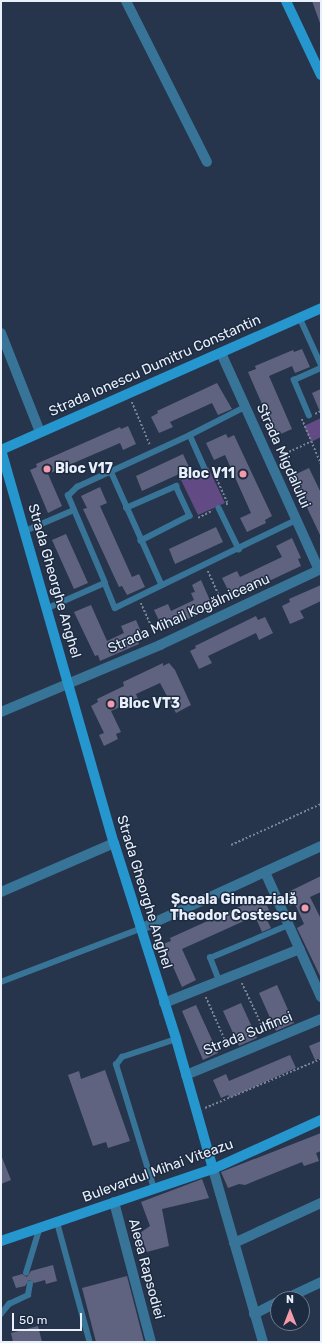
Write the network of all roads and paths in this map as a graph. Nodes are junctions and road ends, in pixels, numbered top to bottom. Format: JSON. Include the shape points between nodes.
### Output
{"nodes":[{"id":1,"x":126,"y":1,"type":"edge"},
{"id":2,"x":286,"y":1,"type":"edge"},
{"id":3,"x":321,"y":75,"type":"edge"},
{"id":4,"x":206,"y":162,"type":"dead end"},
{"id":5,"x":321,"y":308,"type":"edge"},
{"id":6,"x":300,"y":318,"type":"junction"},
{"id":7,"x":1,"y":333,"type":"edge"},
{"id":8,"x":221,"y":353,"type":"junction"},
{"id":9,"x":321,"y":364,"type":"edge"},
{"id":10,"x":321,"y":368,"type":"edge"},
{"id":11,"x":128,"y":394,"type":"junction"},
{"id":12,"x":245,"y":406,"type":"junction"},
{"id":13,"x":309,"y":416,"type":"dead end"},
{"id":14,"x":301,"y":420,"type":"dead end"},
{"id":15,"x":40,"y":432,"type":"junction"},
{"id":16,"x":190,"y":435,"type":"junction"},
{"id":17,"x":310,"y":442,"type":"junction"},
{"id":18,"x":1,"y":450,"type":"edge"},
{"id":19,"x":154,"y":452,"type":"junction"},
{"id":20,"x":269,"y":461,"type":"junction"},
{"id":21,"x":321,"y":464,"type":"edge"},
{"id":22,"x":204,"y":467,"type":"junction"},
{"id":23,"x":111,"y":472,"type":"junction"},
{"id":24,"x":176,"y":486,"type":"junction"},
{"id":25,"x":126,"y":508,"type":"junction"},
{"id":26,"x":219,"y":508,"type":"junction"},
{"id":27,"x":74,"y":510,"type":"junction"},
{"id":28,"x":190,"y":516,"type":"junction"},
{"id":29,"x":296,"y":520,"type":"junction"},
{"id":30,"x":25,"y":531,"type":"junction"},
{"id":31,"x":141,"y":542,"type":"junction"},
{"id":32,"x":239,"y":549,"type":"junction"},
{"id":33,"x":205,"y":565,"type":"junction"},
{"id":34,"x":320,"y":569,"type":"edge"},
{"id":35,"x":105,"y":584,"type":"junction"},
{"id":36,"x":162,"y":585,"type":"junction"},
{"id":37,"x":139,"y":596,"type":"junction"},
{"id":38,"x":48,"y":608,"type":"junction"},
{"id":39,"x":228,"y":613,"type":"junction"},
{"id":40,"x":160,"y":645,"type":"junction"},
{"id":41,"x":68,"y":684,"type":"junction"},
{"id":42,"x":1,"y":712,"type":"edge"},
{"id":43,"x":321,"y":804,"type":"edge"},
{"id":44,"x":114,"y":843,"type":"junction"},
{"id":45,"x":231,"y":845,"type":"dead end"},
{"id":46,"x":321,"y":846,"type":"edge"},
{"id":47,"x":265,"y":872,"type":"junction"},
{"id":48,"x":1,"y":892,"type":"edge"},
{"id":49,"x":289,"y":925,"type":"junction"},
{"id":50,"x":140,"y":929,"type":"junction"},
{"id":51,"x":300,"y":949,"type":"junction"},
{"id":52,"x":238,"y":974,"type":"junction"},
{"id":53,"x":219,"y":981,"type":"junction"},
{"id":54,"x":1,"y":982,"type":"edge"},
{"id":55,"x":203,"y":988,"type":"junction"},
{"id":56,"x":321,"y":997,"type":"edge"},
{"id":57,"x":164,"y":1002,"type":"junction"},
{"id":58,"x":321,"y":1019,"type":"edge"},
{"id":59,"x":176,"y":1039,"type":"junction"},
{"id":60,"x":269,"y":1041,"type":"junction"},
{"id":61,"x":232,"y":1056,"type":"junction"},
{"id":62,"x":321,"y":1059,"type":"edge"},
{"id":63,"x":186,"y":1075,"type":"junction"},
{"id":64,"x":197,"y":1112,"type":"junction"},
{"id":65,"x":321,"y":1120,"type":"edge"},
{"id":66,"x":213,"y":1169,"type":"junction"},
{"id":67,"x":154,"y":1189,"type":"junction"},
{"id":68,"x":114,"y":1202,"type":"junction"},
{"id":69,"x":321,"y":1203,"type":"edge"},
{"id":70,"x":57,"y":1222,"type":"junction"},
{"id":71,"x":40,"y":1227,"type":"junction"},
{"id":72,"x":1,"y":1240,"type":"edge"},
{"id":73,"x":234,"y":1243,"type":"junction"},
{"id":74,"x":26,"y":1273,"type":"dead end"},
{"id":75,"x":321,"y":1282,"type":"edge"},
{"id":76,"x":30,"y":1284,"type":"dead end"},
{"id":77,"x":302,"y":1291,"type":"edge"},
{"id":78,"x":270,"y":1306,"type":"edge"},
{"id":79,"x":1,"y":1314,"type":"edge"},
{"id":80,"x":254,"y":1314,"type":"junction"},
{"id":81,"x":90,"y":1342,"type":"edge"},
{"id":82,"x":151,"y":1342,"type":"edge"},
{"id":83,"x":263,"y":1342,"type":"edge"}],
"edges":[{"from":1,"to":4,"type":"street"},
{"from":2,"to":3,"type":"street"},
{"from":5,"to":6,"type":"street","name":"Strada Ionescu Dumitru Constantin"},
{"from":6,"to":8,"type":"street","name":"Strada Ionescu Dumitru Constantin"},
{"from":6,"to":9,"type":"lane"},
{"from":7,"to":15,"type":"street"},
{"from":8,"to":11,"type":"street","name":"Strada Ionescu Dumitru Constantin"},
{"from":8,"to":12,"type":"street","name":"Strada Migdalului"},
{"from":10,"to":13,"type":"lane","via":[[294,380]]},
{"from":11,"to":15,"type":"street","name":"Strada Ionescu Dumitru Constantin"},
{"from":11,"to":19,"type":"path"},
{"from":12,"to":16,"type":"lane"},
{"from":12,"to":20,"type":"street","name":"Strada Migdalului"},
{"from":14,"to":17,"type":"path"},
{"from":15,"to":18,"type":"street","name":"Strada Ionescu Dumitru Constantin"},
{"from":16,"to":19,"type":"lane"},
{"from":16,"to":22,"type":"lane"},
{"from":17,"to":20,"type":"path"},
{"from":17,"to":21,"type":"path"},
{"from":18,"to":30,"type":"street","name":"Strada Gheorghe Anghel"},
{"from":19,"to":23,"type":"lane"},
{"from":20,"to":29,"type":"street","name":"Strada Migdalului"},
{"from":22,"to":24,"type":"path","via":[[180,478]]},
{"from":22,"to":26,"type":"path","via":[[210,464],[228,504]]},
{"from":23,"to":25,"type":"lane"},
{"from":23,"to":27,"type":"lane","via":[[76,487],[68,496]]},
{"from":24,"to":25,"type":"lane"},
{"from":24,"to":28,"type":"lane"},
{"from":25,"to":31,"type":"lane"},
{"from":26,"to":28,"type":"path","via":[[198,518]]},
{"from":26,"to":32,"type":"lane"},
{"from":27,"to":30,"type":"lane"},
{"from":27,"to":35,"type":"lane"},
{"from":28,"to":31,"type":"lane"},
{"from":29,"to":32,"type":"lane"},
{"from":29,"to":34,"type":"street","name":"Strada Migdalului"},
{"from":30,"to":38,"type":"street","name":"Strada Gheorghe Anghel"},
{"from":31,"to":36,"type":"lane"},
{"from":32,"to":33,"type":"lane"},
{"from":33,"to":36,"type":"lane"},
{"from":33,"to":39,"type":"path"},
{"from":34,"to":39,"type":"street","name":"Strada Mihail Kogălniceanu"},
{"from":35,"to":37,"type":"lane","via":[[115,608]]},
{"from":35,"to":38,"type":"lane"},
{"from":36,"to":37,"type":"lane"},
{"from":37,"to":40,"type":"path"},
{"from":38,"to":41,"type":"street","name":"Strada Gheorghe Anghel"},
{"from":39,"to":40,"type":"street","name":"Strada Mihail Kogălniceanu"},
{"from":40,"to":41,"type":"street","name":"Strada Mihail Kogălniceanu"},
{"from":41,"to":42,"type":"street","name":"Strada Mihail Kogălniceanu"},
{"from":41,"to":44,"type":"street","name":"Strada Gheorghe Anghel"},
{"from":43,"to":45,"type":"path"},
{"from":44,"to":48,"type":"street"},
{"from":44,"to":50,"type":"street","name":"Strada Gheorghe Anghel"},
{"from":46,"to":47,"type":"street"},
{"from":47,"to":49,"type":"street"},
{"from":47,"to":50,"type":"street"},
{"from":49,"to":51,"type":"street"},
{"from":49,"to":53,"type":"lane","via":[[210,958]]},
{"from":50,"to":54,"type":"lane"},
{"from":50,"to":57,"type":"street","name":"Strada Gheorghe Anghel"},
{"from":51,"to":52,"type":"street"},
{"from":51,"to":56,"type":"street"},
{"from":52,"to":53,"type":"street"},
{"from":52,"to":60,"type":"path"},
{"from":53,"to":55,"type":"street"},
{"from":55,"to":57,"type":"street"},
{"from":55,"to":61,"type":"path"},
{"from":57,"to":59,"type":"street","name":"Strada Gheorghe Anghel"},
{"from":58,"to":60,"type":"street","name":"Strada Sulfinei"},
{"from":59,"to":63,"type":"street","name":"Strada Gheorghe Anghel"},
{"from":59,"to":67,"type":"lane","via":[[122,1057],[116,1065]]},
{"from":60,"to":61,"type":"street","name":"Strada Sulfinei"},
{"from":61,"to":63,"type":"street","name":"Strada Sulfinei"},
{"from":62,"to":64,"type":"path"},
{"from":63,"to":64,"type":"street","name":"Strada Gheorghe Anghel"},
{"from":64,"to":66,"type":"street","name":"Strada Gheorghe Anghel"},
{"from":65,"to":66,"type":"street","name":"Bulevardul Mihai Viteazu"},
{"from":66,"to":67,"type":"street","name":"Bulevardul Mihai Viteazu"},
{"from":66,"to":73,"type":"street","name":"Strada Gheorghe Anghel"},
{"from":67,"to":68,"type":"street","name":"Bulevardul Mihai Viteazu"},
{"from":68,"to":70,"type":"street","name":"Bulevardul Mihai Viteazu"},
{"from":68,"to":82,"type":"street","name":"Aleea Rapsodiei"},
{"from":69,"to":73,"type":"street"},
{"from":70,"to":71,"type":"street","name":"Bulevardul Mihai Viteazu"},
{"from":70,"to":81,"type":"lane"},
{"from":71,"to":72,"type":"street","name":"Bulevardul Mihai Viteazu"},
{"from":71,"to":74,"type":"lane"},
{"from":73,"to":80,"type":"street","name":"Strada Gheorghe Anghel"},
{"from":75,"to":77,"type":"street"},
{"from":76,"to":79,"type":"lane","via":[[28,1295],[9,1304]]},
{"from":78,"to":80,"type":"street"},
{"from":80,"to":83,"type":"street","name":"Strada Gheorghe Anghel"}]}
